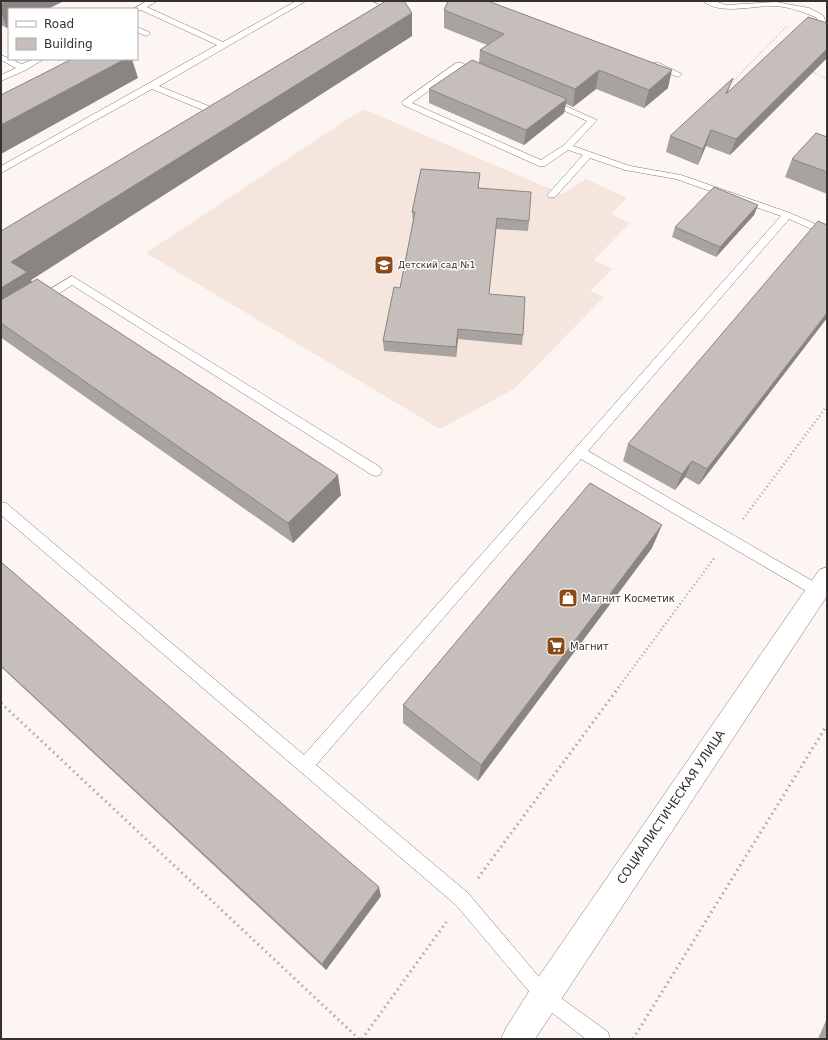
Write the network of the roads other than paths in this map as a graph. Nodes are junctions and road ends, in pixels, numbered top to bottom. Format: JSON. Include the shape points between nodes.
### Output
{"nodes":[{"id":1,"x":153,"y":1,"type":"edge"},
{"id":2,"x":302,"y":1,"type":"edge"},
{"id":3,"x":376,"y":1,"type":"edge"},
{"id":4,"x":399,"y":1,"type":"edge"},
{"id":5,"x":707,"y":1,"type":"edge"},
{"id":6,"x":138,"y":8,"type":"edge"},
{"id":7,"x":827,"y":27,"type":"edge"},
{"id":8,"x":138,"y":30,"type":"edge"},
{"id":9,"x":146,"y":34,"type":"dead end"},
{"id":10,"x":223,"y":45,"type":"junction"},
{"id":11,"x":1,"y":57,"type":"edge"},
{"id":12,"x":38,"y":60,"type":"edge"},
{"id":13,"x":648,"y":62,"type":"edge"},
{"id":14,"x":23,"y":68,"type":"junction"},
{"id":15,"x":678,"y":74,"type":"dead end"},
{"id":16,"x":487,"y":77,"type":"edge"},
{"id":17,"x":1,"y":78,"type":"edge"},
{"id":18,"x":152,"y":86,"type":"junction"},
{"id":19,"x":543,"y":100,"type":"edge"},
{"id":20,"x":213,"y":111,"type":"edge"},
{"id":21,"x":567,"y":147,"type":"junction"},
{"id":22,"x":589,"y":154,"type":"junction"},
{"id":23,"x":1,"y":170,"type":"edge"},
{"id":24,"x":552,"y":195,"type":"dead end"},
{"id":25,"x":786,"y":215,"type":"junction"},
{"id":26,"x":827,"y":233,"type":"edge"},
{"id":27,"x":33,"y":305,"type":"edge"},
{"id":28,"x":579,"y":452,"type":"junction"},
{"id":29,"x":376,"y":471,"type":"dead end"},
{"id":30,"x":1,"y":507,"type":"edge"},
{"id":31,"x":822,"y":584,"type":"edge"},
{"id":32,"x":306,"y":765,"type":"junction"},
{"id":33,"x":544,"y":996,"type":"junction"},
{"id":34,"x":517,"y":1039,"type":"edge"},
{"id":35,"x":601,"y":1039,"type":"edge"}],
"edges":[{"from":1,"to":6,"type":"lane"},
{"from":2,"to":10,"type":"lane"},
{"from":3,"to":4,"type":"lane","via":[[387,8]]},
{"from":5,"to":7,"type":"lane","via":[[726,7],[776,4],[806,10],[820,17],[823,26]]},
{"from":6,"to":10,"type":"lane"},
{"from":8,"to":9,"type":"lane"},
{"from":10,"to":18,"type":"lane"},
{"from":11,"to":14,"type":"lane"},
{"from":12,"to":14,"type":"lane"},
{"from":13,"to":15,"type":"lane"},
{"from":14,"to":17,"type":"lane"},
{"from":16,"to":21,"type":"lane","via":[[459,65],[406,103],[542,164]]},
{"from":18,"to":20,"type":"lane"},
{"from":18,"to":23,"type":"lane"},
{"from":19,"to":21,"type":"lane","via":[[593,120]]},
{"from":21,"to":22,"type":"lane"},
{"from":22,"to":24,"type":"lane"},
{"from":22,"to":25,"type":"lane","via":[[628,168],[678,177]]},
{"from":25,"to":26,"type":"lane"},
{"from":25,"to":28,"type":"lane"},
{"from":27,"to":29,"type":"lane","via":[[72,280]]},
{"from":28,"to":31,"type":"lane","via":[[728,539]]},
{"from":28,"to":32,"type":"lane"},
{"from":30,"to":32,"type":"lane"},
{"from":31,"to":33,"type":"main road","name":"СОЦИАЛИСТИЧЕСКАЯ УЛИЦА"},
{"from":32,"to":33,"type":"lane","via":[[462,899]]},
{"from":33,"to":34,"type":"main road","name":"СОЦИАЛИСТИЧЕСКАЯ УЛИЦА"},
{"from":33,"to":35,"type":"lane"}]}
